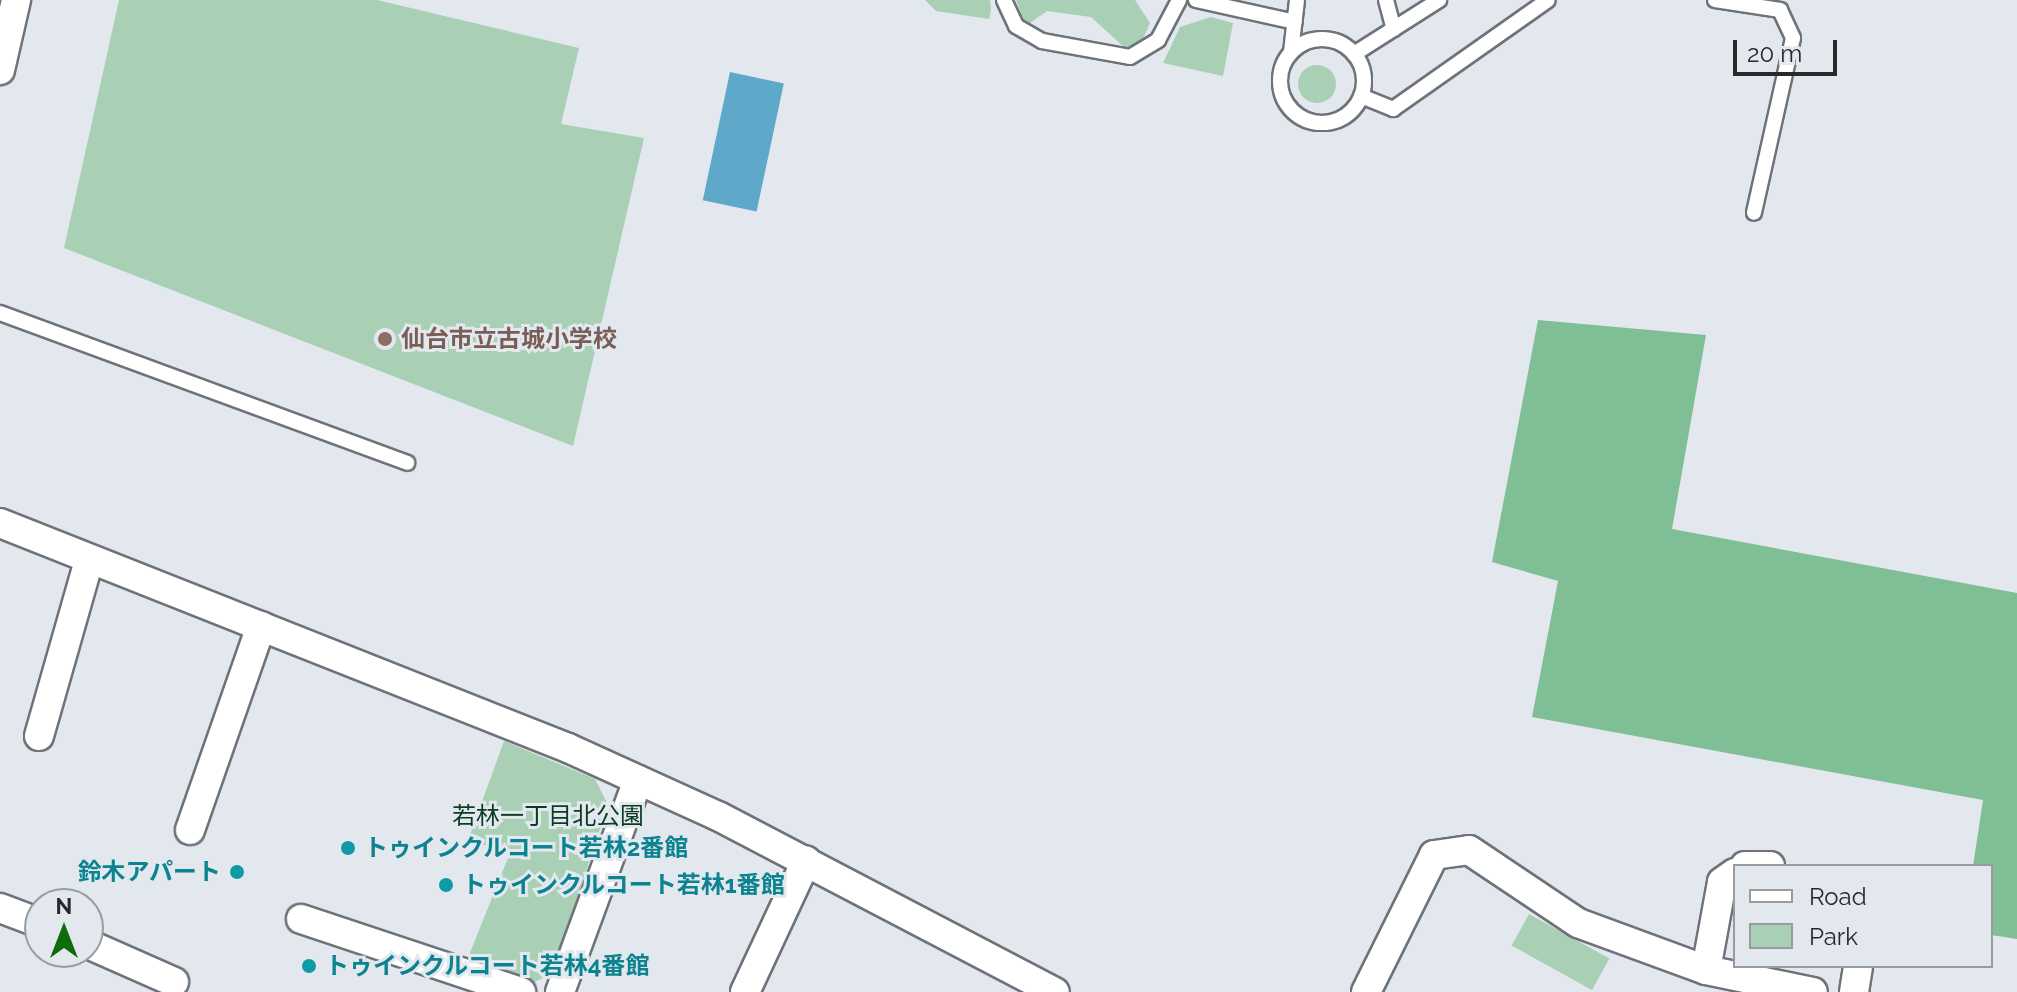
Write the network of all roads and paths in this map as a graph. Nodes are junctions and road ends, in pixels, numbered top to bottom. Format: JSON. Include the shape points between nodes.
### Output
{"nodes":[{"id":1,"x":16,"y":0,"type":"edge"},
{"id":2,"x":1004,"y":0,"type":"edge"},
{"id":3,"x":1179,"y":0,"type":"edge"},
{"id":4,"x":1196,"y":0,"type":"edge"},
{"id":5,"x":1297,"y":0,"type":"edge"},
{"id":6,"x":1386,"y":0,"type":"edge"},
{"id":7,"x":1439,"y":0,"type":"edge"},
{"id":8,"x":1548,"y":0,"type":"edge"},
{"id":9,"x":1715,"y":0,"type":"edge"},
{"id":10,"x":1295,"y":22,"type":"junction"},
{"id":11,"x":1394,"y":29,"type":"junction"},
{"id":12,"x":1291,"y":52,"type":"junction"},
{"id":13,"x":1354,"y":54,"type":"junction"},
{"id":14,"x":0,"y":70,"type":"edge"},
{"id":15,"x":1361,"y":96,"type":"junction"},
{"id":16,"x":1754,"y":213,"type":"dead end"},
{"id":17,"x":0,"y":313,"type":"edge"},
{"id":18,"x":407,"y":463,"type":"dead end"},
{"id":19,"x":0,"y":523,"type":"edge"},
{"id":20,"x":89,"y":560,"type":"junction"},
{"id":21,"x":261,"y":626,"type":"junction"},
{"id":22,"x":39,"y":736,"type":"dead end"},
{"id":23,"x":638,"y":780,"type":"junction"},
{"id":24,"x":190,"y":830,"type":"dead end"},
{"id":25,"x":806,"y":861,"type":"junction"},
{"id":26,"x":1733,"y":874,"type":"edge"},
{"id":27,"x":0,"y":908,"type":"edge"},
{"id":28,"x":24,"y":917,"type":"edge"},
{"id":29,"x":301,"y":919,"type":"dead end"},
{"id":30,"x":104,"y":951,"type":"edge"},
{"id":31,"x":1858,"y":968,"type":"edge"},
{"id":32,"x":1706,"y":970,"type":"junction"},
{"id":33,"x":174,"y":982,"type":"dead end"},
{"id":34,"x":521,"y":992,"type":"edge"},
{"id":35,"x":560,"y":992,"type":"edge"},
{"id":36,"x":745,"y":992,"type":"edge"},
{"id":37,"x":1055,"y":992,"type":"edge"},
{"id":38,"x":1366,"y":992,"type":"edge"},
{"id":39,"x":1813,"y":992,"type":"edge"},
{"id":40,"x":1854,"y":992,"type":"edge"}],
"edges":[{"from":1,"to":14,"type":"street"},
{"from":2,"to":3,"type":"lane","via":[[1016,26],[1042,41],[1130,57],[1158,40]]},
{"from":4,"to":10,"type":"lane"},
{"from":5,"to":10,"type":"lane"},
{"from":6,"to":11,"type":"lane"},
{"from":7,"to":11,"type":"lane"},
{"from":8,"to":15,"type":"lane","via":[[1393,109]]},
{"from":9,"to":16,"type":"lane","via":[[1780,10],[1793,38]]},
{"from":10,"to":12,"type":"lane"},
{"from":11,"to":13,"type":"lane"},
{"from":12,"to":13,"type":"lane","via":[[1316,39]]},
{"from":12,"to":15,"type":"lane","via":[[1280,89],[1304,119],[1343,117]]},
{"from":13,"to":15,"type":"lane"},
{"from":17,"to":18,"type":"lane"},
{"from":19,"to":20,"type":"street"},
{"from":20,"to":21,"type":"street"},
{"from":20,"to":22,"type":"street"},
{"from":21,"to":23,"type":"street"},
{"from":21,"to":24,"type":"street"},
{"from":23,"to":25,"type":"street"},
{"from":23,"to":35,"type":"street"},
{"from":25,"to":36,"type":"street"},
{"from":25,"to":37,"type":"street"},
{"from":26,"to":32,"type":"street","via":[[1722,882]]},
{"from":27,"to":28,"type":"street"},
{"from":29,"to":34,"type":"street"},
{"from":30,"to":33,"type":"street"},
{"from":31,"to":40,"type":"street"},
{"from":32,"to":38,"type":"street","via":[[1578,923],[1469,850],[1434,855]]},
{"from":32,"to":39,"type":"street"}]}
